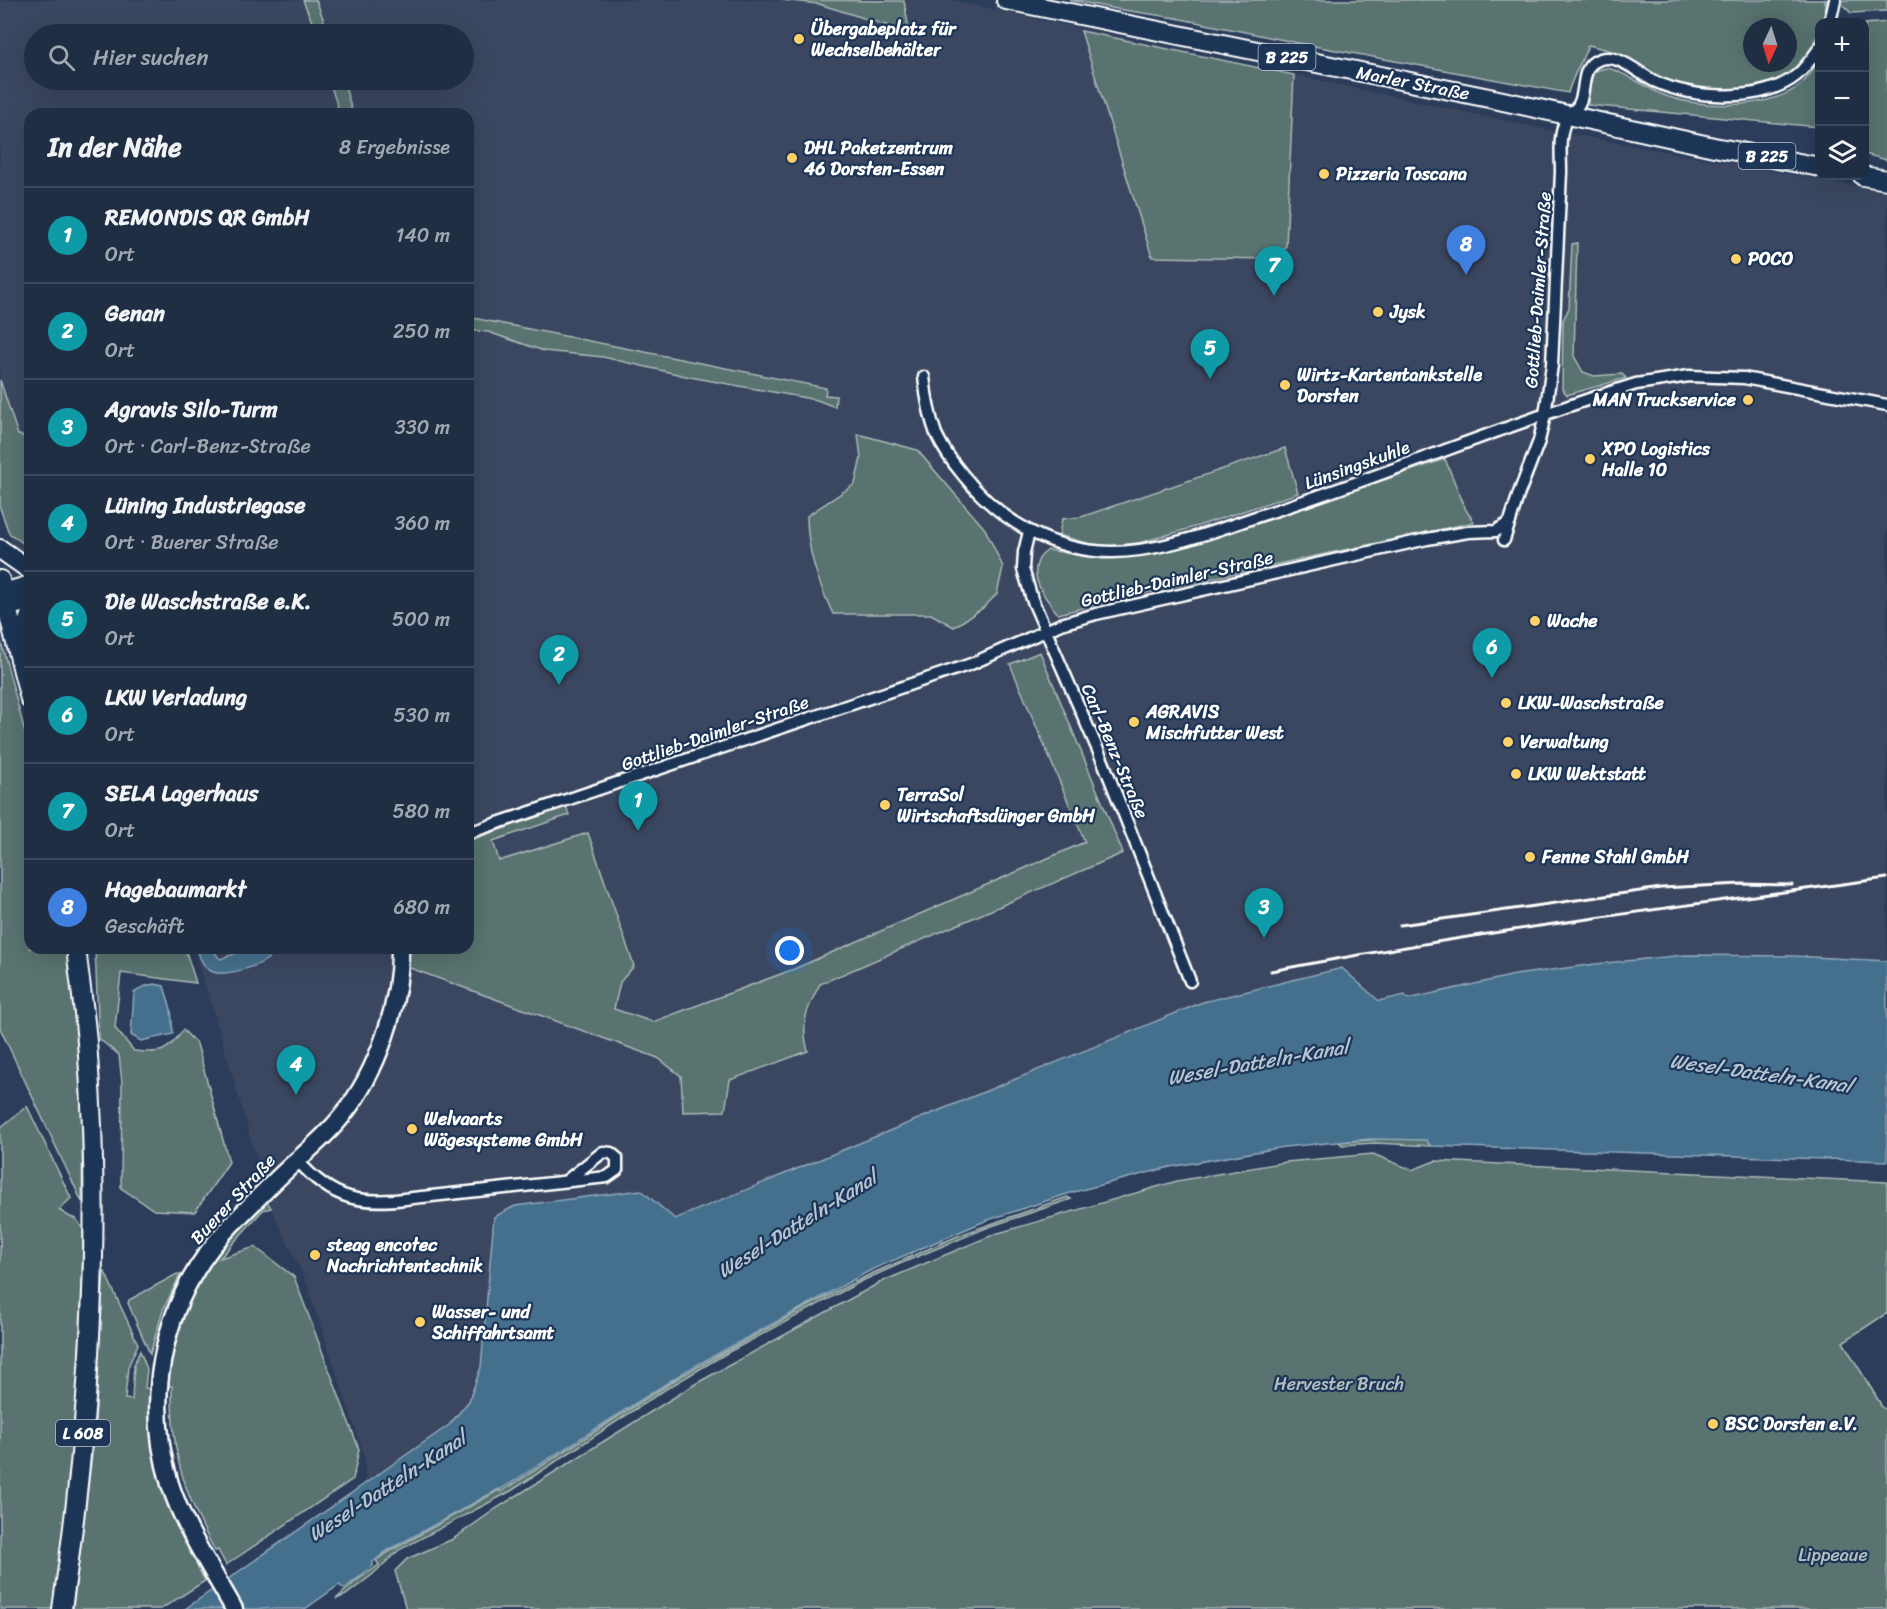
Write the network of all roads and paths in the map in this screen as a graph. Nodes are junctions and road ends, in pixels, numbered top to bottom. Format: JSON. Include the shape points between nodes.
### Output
{"nodes":[{"id":1,"x":1006,"y":0,"type":"edge"},
{"id":2,"x":1835,"y":0,"type":"edge"},
{"id":3,"x":1831,"y":18,"type":"edge"},
{"id":4,"x":1815,"y":54,"type":"edge"},
{"id":5,"x":1568,"y":116,"type":"junction"},
{"id":6,"x":1815,"y":165,"type":"edge"},
{"id":7,"x":1869,"y":177,"type":"edge"},
{"id":8,"x":1887,"y":180,"type":"edge"},
{"id":9,"x":924,"y":376,"type":"dead end"},
{"id":10,"x":1887,"y":405,"type":"edge"},
{"id":11,"x":1545,"y":415,"type":"junction"},
{"id":12,"x":1510,"y":522,"type":"junction"},
{"id":13,"x":1029,"y":532,"type":"junction"},
{"id":14,"x":1504,"y":540,"type":"dead end"},
{"id":15,"x":0,"y":549,"type":"edge"},
{"id":16,"x":24,"y":566,"type":"edge"},
{"id":17,"x":24,"y":587,"type":"edge"},
{"id":18,"x":2,"y":596,"type":"edge"},
{"id":19,"x":24,"y":600,"type":"edge"},
{"id":20,"x":0,"y":628,"type":"edge"},
{"id":21,"x":1045,"y":631,"type":"junction"},
{"id":22,"x":24,"y":641,"type":"edge"},
{"id":23,"x":20,"y":657,"type":"junction"},
{"id":24,"x":24,"y":674,"type":"edge"},
{"id":25,"x":474,"y":831,"type":"edge"},
{"id":26,"x":77,"y":954,"type":"edge"},
{"id":27,"x":400,"y":954,"type":"edge"},
{"id":28,"x":1190,"y":981,"type":"dead end"},
{"id":29,"x":297,"y":1160,"type":"junction"},
{"id":30,"x":566,"y":1181,"type":"dead end"},
{"id":31,"x":62,"y":1609,"type":"edge"},
{"id":32,"x":234,"y":1609,"type":"edge"}],
"edges":[{"from":1,"to":5,"type":"main road","name":"Marler Straße","number":"B 225"},
{"from":2,"to":3,"type":"street"},
{"from":4,"to":5,"type":"street","name":"Gottlieb-Daimler-Straße","via":[[1796,75],[1780,85],[1741,94],[1673,88],[1619,60],[1606,58],[1593,62],[1588,69],[1580,104]]},
{"from":5,"to":6,"type":"main road","name":"Marler Straße","number":"B 225"},
{"from":5,"to":11,"type":"street","name":"Gottlieb-Daimler-Straße","via":[[1561,143],[1552,365]]},
{"from":7,"to":8,"type":"main road"},
{"from":9,"to":13,"type":"street","name":"Lünsingskuhle","via":[[931,420],[953,463],[989,504]]},
{"from":10,"to":11,"type":"street","name":"Lünsingskuhle","via":[[1765,381],[1689,376],[1635,384]]},
{"from":11,"to":12,"type":"street","name":"Gottlieb-Daimler-Straße"},
{"from":11,"to":13,"type":"street","name":"Lünsingskuhle","via":[[1311,499],[1170,544],[1094,551]]},
{"from":12,"to":14,"type":"street"},
{"from":12,"to":21,"type":"street","name":"Gottlieb-Daimler-Straße","via":[[1496,531],[1427,539],[1096,614]]},
{"from":13,"to":21,"type":"street","name":"Carl-Benz-Straße","via":[[1023,569]]},
{"from":15,"to":16,"type":"main road"},
{"from":17,"to":18,"type":"main road"},
{"from":18,"to":19,"type":"main road"},
{"from":18,"to":23,"type":"main road"},
{"from":20,"to":23,"type":"main road"},
{"from":21,"to":25,"type":"street","name":"Gottlieb-Daimler-Straße","via":[[971,664]]},
{"from":21,"to":28,"type":"street","name":"Carl-Benz-Straße","via":[[1104,764]]},
{"from":22,"to":23,"type":"main road"},
{"from":23,"to":24,"type":"main road"},
{"from":26,"to":31,"type":"main road","number":"L 608","via":[[88,1056],[93,1256],[80,1474]]},
{"from":27,"to":29,"type":"street","name":"Buerer Straße","via":[[393,1006],[372,1066],[340,1118]]},
{"from":29,"to":30,"type":"street","name":"Buerer Straße","via":[[327,1188],[371,1201]]},
{"from":29,"to":32,"type":"street","name":"Buerer Straße","via":[[206,1255],[173,1318],[160,1375],[159,1414],[165,1464],[180,1509]]}]}
